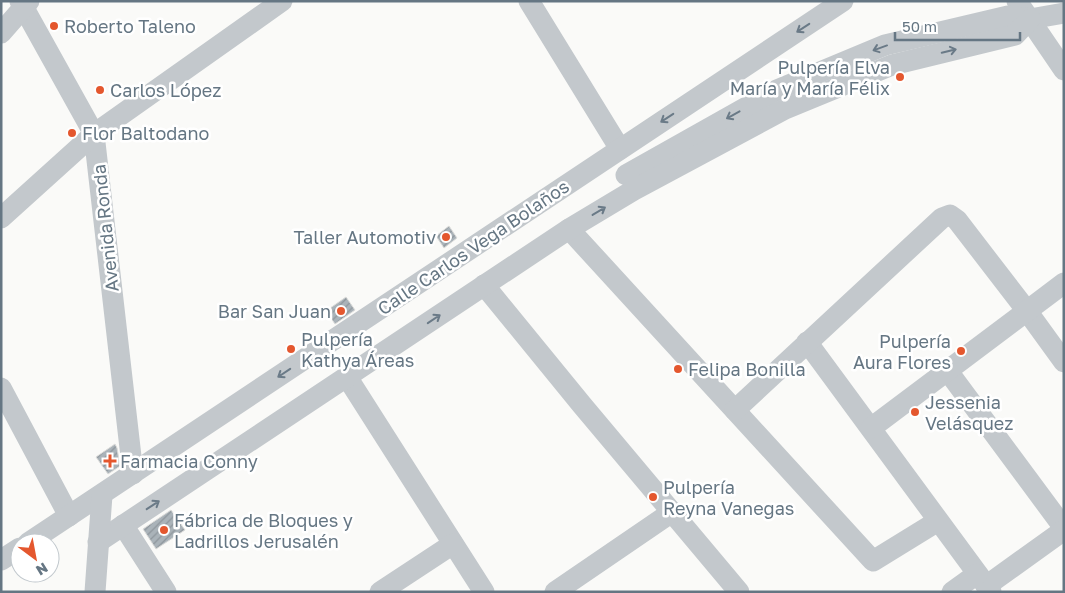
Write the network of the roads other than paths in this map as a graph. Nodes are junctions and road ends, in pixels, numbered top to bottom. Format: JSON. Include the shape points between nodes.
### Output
{"nodes":[{"id":1,"x":282,"y":1,"type":"edge"},
{"id":2,"x":528,"y":1,"type":"edge"},
{"id":3,"x":843,"y":1,"type":"edge"},
{"id":4,"x":1017,"y":1,"type":"edge"},
{"id":5,"x":24,"y":3,"type":"edge"},
{"id":6,"x":1064,"y":13,"type":"edge"},
{"id":7,"x":1030,"y":19,"type":"junction"},
{"id":8,"x":1,"y":33,"type":"edge"},
{"id":9,"x":1064,"y":70,"type":"edge"},
{"id":10,"x":94,"y":134,"type":"junction"},
{"id":11,"x":616,"y":152,"type":"junction"},
{"id":12,"x":630,"y":183,"type":"junction"},
{"id":13,"x":1,"y":218,"type":"edge"},
{"id":14,"x":569,"y":229,"type":"junction"},
{"id":15,"x":1064,"y":283,"type":"edge"},
{"id":16,"x":484,"y":285,"type":"junction"},
{"id":17,"x":1027,"y":311,"type":"junction"},
{"id":18,"x":807,"y":342,"type":"junction"},
{"id":19,"x":1064,"y":362,"type":"edge"},
{"id":20,"x":947,"y":370,"type":"junction"},
{"id":21,"x":347,"y":377,"type":"junction"},
{"id":22,"x":1,"y":388,"type":"edge"},
{"id":23,"x":735,"y":410,"type":"junction"},
{"id":24,"x":870,"y":428,"type":"junction"},
{"id":25,"x":132,"y":474,"type":"junction"},
{"id":26,"x":102,"y":495,"type":"junction"},
{"id":27,"x":672,"y":512,"type":"junction"},
{"id":28,"x":69,"y":516,"type":"junction"},
{"id":29,"x":938,"y":521,"type":"junction"},
{"id":30,"x":123,"y":525,"type":"junction"},
{"id":31,"x":1064,"y":529,"type":"edge"},
{"id":32,"x":43,"y":533,"type":"edge"},
{"id":33,"x":98,"y":542,"type":"junction"},
{"id":34,"x":452,"y":544,"type":"junction"},
{"id":35,"x":985,"y":584,"type":"edge"},
{"id":36,"x":95,"y":592,"type":"edge"},
{"id":37,"x":166,"y":592,"type":"edge"},
{"id":38,"x":380,"y":592,"type":"edge"},
{"id":39,"x":484,"y":592,"type":"edge"},
{"id":40,"x":556,"y":592,"type":"edge"},
{"id":41,"x":739,"y":592,"type":"edge"},
{"id":42,"x":952,"y":592,"type":"edge"}],
"edges":[{"from":1,"to":10,"type":"street"},
{"from":2,"to":11,"type":"street"},
{"from":3,"to":11,"type":"street","name":"Calle Carlos Vega Bolaños","one_way":true},
{"from":4,"to":7,"type":"street"},
{"from":5,"to":8,"type":"street"},
{"from":5,"to":10,"type":"street","name":"Avenida Ronda"},
{"from":6,"to":7,"type":"street"},
{"from":7,"to":9,"type":"street"},
{"from":7,"to":12,"type":"street","via":[[1008,16],[885,45],[777,90]]},
{"from":10,"to":13,"type":"street"},
{"from":10,"to":25,"type":"street","name":"Avenida Ronda"},
{"from":11,"to":12,"type":"street"},
{"from":11,"to":25,"type":"street","name":"Calle Carlos Vega Bolaños","one_way":true},
{"from":14,"to":12,"type":"street","one_way":true},
{"from":14,"to":16,"type":"street"},
{"from":14,"to":23,"type":"street"},
{"from":15,"to":17,"type":"street"},
{"from":21,"to":16,"type":"street","one_way":true},
{"from":16,"to":27,"type":"street"},
{"from":17,"to":18,"type":"street","via":[[950,215],[942,218]]},
{"from":17,"to":19,"type":"street"},
{"from":17,"to":20,"type":"street"},
{"from":18,"to":23,"type":"street"},
{"from":18,"to":24,"type":"street"},
{"from":20,"to":24,"type":"street"},
{"from":20,"to":31,"type":"street"},
{"from":30,"to":21,"type":"street","one_way":true},
{"from":21,"to":34,"type":"street"},
{"from":22,"to":28,"type":"street"},
{"from":23,"to":29,"type":"street","via":[[873,561]]},
{"from":24,"to":29,"type":"street"},
{"from":25,"to":26,"type":"street","name":"Calle Carlos Vega Bolaños"},
{"from":26,"to":28,"type":"street","name":"Calle Carlos Vega Bolaños"},
{"from":26,"to":33,"type":"street"},
{"from":27,"to":40,"type":"street"},
{"from":27,"to":41,"type":"street"},
{"from":28,"to":32,"type":"street","name":"Calle Carlos Vega Bolaños"},
{"from":29,"to":35,"type":"street"},
{"from":30,"to":33,"type":"street"},
{"from":30,"to":37,"type":"street"},
{"from":31,"to":35,"type":"street"},
{"from":33,"to":36,"type":"street"},
{"from":34,"to":38,"type":"street"},
{"from":34,"to":39,"type":"street"},
{"from":35,"to":42,"type":"street"}]}
